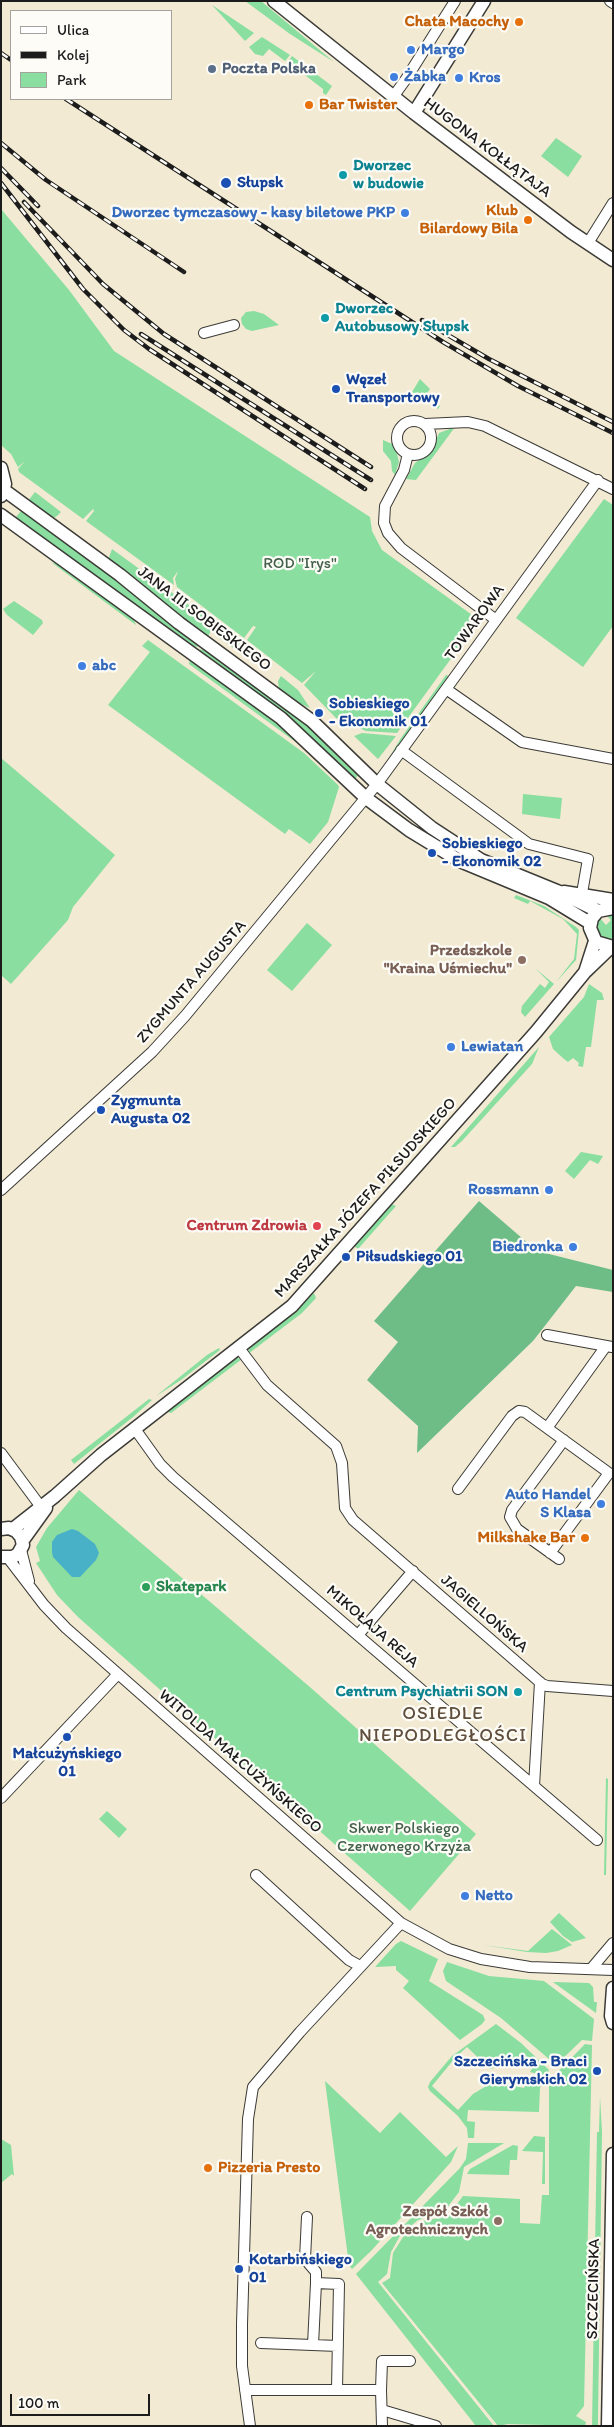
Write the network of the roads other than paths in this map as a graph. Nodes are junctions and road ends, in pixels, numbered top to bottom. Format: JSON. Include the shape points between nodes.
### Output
{"nodes":[{"id":1,"x":274,"y":1,"type":"edge"},
{"id":2,"x":455,"y":1,"type":"edge"},
{"id":3,"x":484,"y":1,"type":"edge"},
{"id":4,"x":393,"y":97,"type":"junction"},
{"id":5,"x":414,"y":113,"type":"junction"},
{"id":6,"x":613,"y":203,"type":"edge"},
{"id":7,"x":588,"y":243,"type":"junction"},
{"id":8,"x":613,"y":260,"type":"edge"},
{"id":9,"x":234,"y":325,"type":"dead end"},
{"id":10,"x":204,"y":333,"type":"dead end"},
{"id":11,"x":425,"y":424,"type":"junction"},
{"id":12,"x":408,"y":454,"type":"junction"},
{"id":13,"x":1,"y":468,"type":"edge"},
{"id":14,"x":598,"y":480,"type":"junction"},
{"id":15,"x":613,"y":489,"type":"edge"},
{"id":16,"x":2,"y":493,"type":"edge"},
{"id":17,"x":1,"y":515,"type":"edge"},
{"id":18,"x":496,"y":620,"type":"junction"},
{"id":19,"x":446,"y":689,"type":"junction"},
{"id":20,"x":401,"y":750,"type":"junction"},
{"id":21,"x":613,"y":759,"type":"edge"},
{"id":22,"x":377,"y":784,"type":"junction"},
{"id":23,"x":366,"y":798,"type":"junction"},
{"id":24,"x":557,"y":891,"type":"junction"},
{"id":25,"x":582,"y":894,"type":"junction"},
{"id":26,"x":613,"y":900,"type":"edge"},
{"id":27,"x":613,"y":908,"type":"edge"},
{"id":28,"x":598,"y":911,"type":"junction"},
{"id":29,"x":590,"y":923,"type":"junction"},
{"id":30,"x":594,"y":940,"type":"junction"},
{"id":31,"x":612,"y":947,"type":"edge"},
{"id":32,"x":585,"y":972,"type":"junction"},
{"id":33,"x":1,"y":1190,"type":"edge"},
{"id":34,"x":547,"y":1335,"type":"dead end"},
{"id":35,"x":610,"y":1346,"type":"edge"},
{"id":36,"x":239,"y":1348,"type":"junction"},
{"id":37,"x":547,"y":1428,"type":"junction"},
{"id":38,"x":135,"y":1429,"type":"junction"},
{"id":39,"x":564,"y":1440,"type":"junction"},
{"id":40,"x":1,"y":1453,"type":"edge"},
{"id":41,"x":458,"y":1489,"type":"dead end"},
{"id":42,"x":55,"y":1496,"type":"junction"},
{"id":43,"x":41,"y":1507,"type":"junction"},
{"id":44,"x":7,"y":1529,"type":"edge"},
{"id":45,"x":22,"y":1545,"type":"junction"},
{"id":46,"x":550,"y":1553,"type":"junction"},
{"id":47,"x":5,"y":1558,"type":"edge"},
{"id":48,"x":558,"y":1559,"type":"dead end"},
{"id":49,"x":413,"y":1571,"type":"junction"},
{"id":50,"x":30,"y":1584,"type":"junction"},
{"id":51,"x":358,"y":1635,"type":"junction"},
{"id":52,"x":118,"y":1674,"type":"junction"},
{"id":53,"x":540,"y":1682,"type":"junction"},
{"id":54,"x":613,"y":1691,"type":"edge"},
{"id":55,"x":534,"y":1786,"type":"junction"},
{"id":56,"x":1,"y":1798,"type":"edge"},
{"id":57,"x":597,"y":1840,"type":"dead end"},
{"id":58,"x":256,"y":1875,"type":"dead end"},
{"id":59,"x":401,"y":1923,"type":"junction"},
{"id":60,"x":613,"y":1943,"type":"edge"},
{"id":61,"x":360,"y":1966,"type":"junction"},
{"id":62,"x":591,"y":1969,"type":"junction"},
{"id":63,"x":613,"y":1970,"type":"edge"},
{"id":64,"x":613,"y":1988,"type":"edge"},
{"id":65,"x":613,"y":2023,"type":"edge"},
{"id":66,"x":613,"y":2154,"type":"edge"},
{"id":67,"x":306,"y":2217,"type":"dead end"},
{"id":68,"x":316,"y":2283,"type":"junction"},
{"id":69,"x":261,"y":2343,"type":"dead end"},
{"id":70,"x":314,"y":2345,"type":"junction"},
{"id":71,"x":338,"y":2346,"type":"junction"},
{"id":72,"x":410,"y":2361,"type":"dead end"},
{"id":73,"x":337,"y":2389,"type":"junction"},
{"id":74,"x":245,"y":2390,"type":"junction"},
{"id":75,"x":382,"y":2390,"type":"junction"},
{"id":76,"x":382,"y":2410,"type":"junction"},
{"id":77,"x":250,"y":2426,"type":"edge"},
{"id":78,"x":382,"y":2426,"type":"edge"},
{"id":79,"x":436,"y":2426,"type":"edge"},
{"id":80,"x":608,"y":2426,"type":"edge"}],
"edges":[{"from":1,"to":4,"type":"street","name":"HUGONA KOŁŁĄTAJA"},
{"from":2,"to":4,"type":"street"},
{"from":3,"to":5,"type":"street"},
{"from":4,"to":5,"type":"street","name":"HUGONA KOŁŁĄTAJA"},
{"from":5,"to":7,"type":"street","name":"HUGONA KOŁŁĄTAJA"},
{"from":6,"to":7,"type":"street"},
{"from":7,"to":8,"type":"street","name":"HUGONA KOŁŁĄTAJA"},
{"from":9,"to":10,"type":"street"},
{"from":11,"to":12,"type":"street","via":[[431,434],[430,444],[419,454]]},
{"from":11,"to":12,"type":"street","via":[[411,421],[401,428],[397,441]]},
{"from":11,"to":14,"type":"street","via":[[476,423]]},
{"from":12,"to":18,"type":"street","via":[[404,470],[385,506],[384,523],[388,533],[401,548]]},
{"from":13,"to":16,"type":"street","via":[[4,478]]},
{"from":14,"to":15,"type":"street"},
{"from":14,"to":18,"type":"street","name":"TOWAROWA"},
{"from":16,"to":22,"type":"street","name":"JANA III SOBIESKIEGO","via":[[120,575],[312,721]]},
{"from":17,"to":23,"type":"street","name":"JANA III SOBIESKIEGO","via":[[281,718]]},
{"from":18,"to":19,"type":"street","name":"TOWAROWA"},
{"from":19,"to":20,"type":"street","name":"TOWAROWA"},
{"from":19,"to":21,"type":"street","via":[[522,742]]},
{"from":20,"to":22,"type":"street","name":"TOWAROWA"},
{"from":20,"to":25,"type":"street","via":[[529,844],[588,859]]},
{"from":22,"to":23,"type":"street"},
{"from":22,"to":24,"type":"street","name":"JANA III SOBIESKIEGO","via":[[458,846],[505,871]]},
{"from":23,"to":29,"type":"street","name":"JANA III SOBIESKIEGO","via":[[436,848],[482,872],[549,898]]},
{"from":23,"to":33,"type":"street","name":"ZYGMUNTA AUGUSTA","via":[[170,1033]]},
{"from":24,"to":25,"type":"street","name":"JANA III SOBIESKIEGO"},
{"from":24,"to":28,"type":"street","name":"JANA III SOBIESKIEGO"},
{"from":25,"to":26,"type":"street","name":"JANA III SOBIESKIEGO"},
{"from":27,"to":28,"type":"street"},
{"from":28,"to":29,"type":"street"},
{"from":29,"to":30,"type":"street"},
{"from":30,"to":31,"type":"street"},
{"from":30,"to":32,"type":"street","name":"MARSZAŁKA JÓZEFA PIŁSUDSKIEGO"},
{"from":31,"to":32,"type":"street","name":"MARSZAŁKA JÓZEFA PIŁSUDSKIEGO"},
{"from":32,"to":36,"type":"street","name":"MARSZAŁKA JÓZEFA PIŁSUDSKIEGO","via":[[536,1032],[311,1286],[292,1306]]},
{"from":34,"to":35,"type":"street"},
{"from":35,"to":37,"type":"street"},
{"from":36,"to":38,"type":"street","name":"MARSZAŁKA JÓZEFA PIŁSUDSKIEGO"},
{"from":36,"to":49,"type":"street","name":"JAGIELLOŃSKA","via":[[267,1385],[338,1449],[345,1508],[353,1520]]},
{"from":37,"to":39,"type":"street"},
{"from":37,"to":41,"type":"street","via":[[525,1412],[516,1413]]},
{"from":38,"to":42,"type":"street","name":"MARSZAŁKA JÓZEFA PIŁSUDSKIEGO"},
{"from":38,"to":51,"type":"street","name":"MIKOŁAJA REJA","via":[[167,1472]]},
{"from":39,"to":46,"type":"street","via":[[510,1517],[517,1529]]},
{"from":39,"to":46,"type":"street","via":[[609,1473]]},
{"from":40,"to":43,"type":"street"},
{"from":42,"to":43,"type":"street","name":"MARSZAŁKA JÓZEFA PIŁSUDSKIEGO"},
{"from":42,"to":45,"type":"street","name":"MARSZAŁKA JÓZEFA PIŁSUDSKIEGO"},
{"from":43,"to":44,"type":"street","name":"MARSZAŁKA JÓZEFA PIŁSUDSKIEGO"},
{"from":44,"to":45,"type":"street","via":[[19,1533]]},
{"from":45,"to":47,"type":"street","via":[[18,1554]]},
{"from":45,"to":50,"type":"street","name":"WITOLDA MAŁCUŻYŃSKIEGO"},
{"from":46,"to":48,"type":"street"},
{"from":47,"to":50,"type":"street","name":"WITOLDA MAŁCUŻYŃSKIEGO"},
{"from":49,"to":51,"type":"street"},
{"from":49,"to":53,"type":"street","name":"JAGIELLOŃSKA"},
{"from":50,"to":52,"type":"street","name":"WITOLDA MAŁCUŻYŃSKIEGO","via":[[54,1616]]},
{"from":51,"to":55,"type":"street","name":"MIKOŁAJA REJA"},
{"from":52,"to":56,"type":"street"},
{"from":52,"to":59,"type":"street","name":"WITOLDA MAŁCUŻYŃSKIEGO"},
{"from":53,"to":54,"type":"street","name":"JAGIELLOŃSKA","via":[[547,1686]]},
{"from":53,"to":55,"type":"street"},
{"from":55,"to":57,"type":"street","name":"MIKOŁAJA REJA"},
{"from":58,"to":61,"type":"street"},
{"from":59,"to":61,"type":"street"},
{"from":59,"to":62,"type":"street","name":"WITOLDA MAŁCUŻYŃSKIEGO","via":[[448,1949],[481,1960],[530,1967]]},
{"from":60,"to":62,"type":"street"},
{"from":61,"to":74,"type":"street","via":[[253,2087],[248,2118],[242,2324]]},
{"from":62,"to":63,"type":"street","name":"WITOLDA MAŁCUŻYŃSKIEGO"},
{"from":64,"to":65,"type":"street"},
{"from":66,"to":80,"type":"street","name":"SZCZECIŃSKA"},
{"from":67,"to":68,"type":"street","via":[[305,2259],[316,2272]]},
{"from":68,"to":70,"type":"street"},
{"from":68,"to":71,"type":"street","via":[[340,2284]]},
{"from":69,"to":70,"type":"street"},
{"from":70,"to":71,"type":"street"},
{"from":71,"to":73,"type":"street"},
{"from":72,"to":75,"type":"street","via":[[382,2361]]},
{"from":73,"to":74,"type":"street"},
{"from":73,"to":75,"type":"street"},
{"from":74,"to":77,"type":"street"},
{"from":75,"to":76,"type":"street"},
{"from":76,"to":78,"type":"street"},
{"from":76,"to":79,"type":"street"}]}
